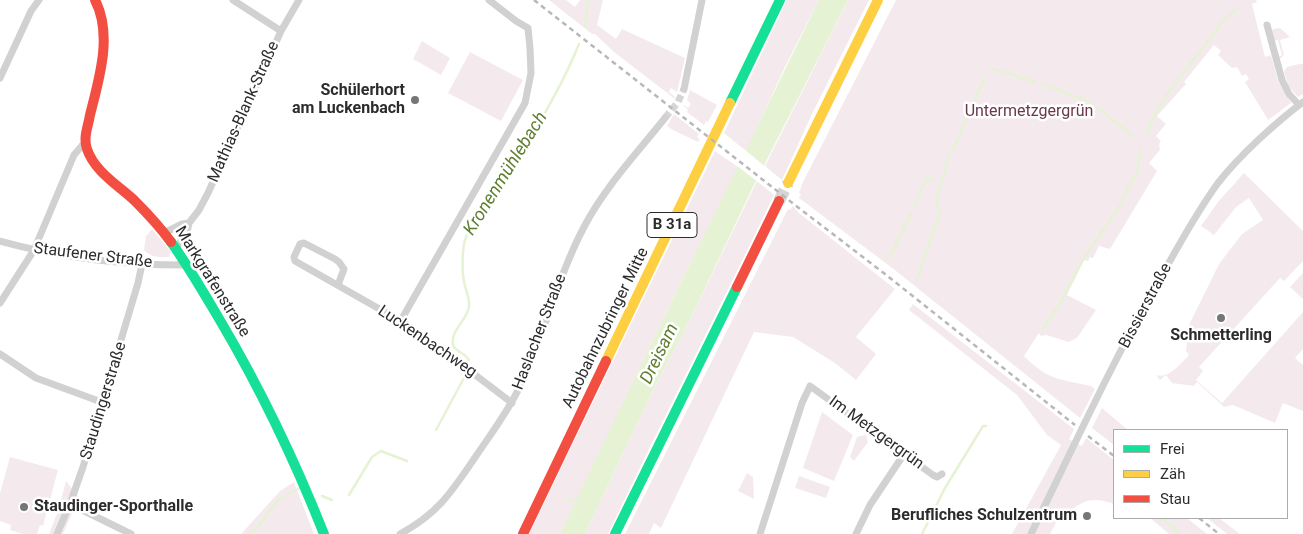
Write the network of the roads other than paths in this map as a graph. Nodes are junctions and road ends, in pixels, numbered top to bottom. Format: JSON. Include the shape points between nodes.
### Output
{"nodes":[{"id":1,"x":39,"y":0,"type":"edge"},
{"id":2,"x":95,"y":0,"type":"edge"},
{"id":3,"x":233,"y":0,"type":"edge"},
{"id":4,"x":299,"y":0,"type":"edge"},
{"id":5,"x":489,"y":0,"type":"edge"},
{"id":6,"x":702,"y":0,"type":"edge"},
{"id":7,"x":780,"y":0,"type":"edge"},
{"id":8,"x":878,"y":0,"type":"edge"},
{"id":9,"x":1267,"y":26,"type":"dead end"},
{"id":10,"x":281,"y":31,"type":"junction"},
{"id":11,"x":0,"y":78,"type":"edge"},
{"id":12,"x":684,"y":89,"type":"tunnel mouth"},
{"id":13,"x":1301,"y":104,"type":"edge"},
{"id":14,"x":665,"y":118,"type":"tunnel mouth"},
{"id":15,"x":85,"y":142,"type":"junction"},
{"id":16,"x":788,"y":183,"type":"tunnel mouth"},
{"id":17,"x":779,"y":201,"type":"tunnel mouth"},
{"id":18,"x":189,"y":223,"type":"junction"},
{"id":19,"x":164,"y":233,"type":"junction"},
{"id":20,"x":0,"y":241,"type":"edge"},
{"id":21,"x":176,"y":248,"type":"junction"},
{"id":22,"x":34,"y":250,"type":"junction"},
{"id":23,"x":142,"y":264,"type":"junction"},
{"id":24,"x":187,"y":265,"type":"junction"},
{"id":25,"x":338,"y":285,"type":"junction"},
{"id":26,"x":0,"y":303,"type":"edge"},
{"id":27,"x":400,"y":322,"type":"junction"},
{"id":28,"x":0,"y":354,"type":"edge"},
{"id":29,"x":104,"y":403,"type":"junction"},
{"id":30,"x":512,"y":403,"type":"junction"},
{"id":31,"x":904,"y":454,"type":"junction"},
{"id":32,"x":942,"y":474,"type":"dead end"},
{"id":33,"x":70,"y":504,"type":"junction"},
{"id":34,"x":412,"y":531,"type":"edge"},
{"id":35,"x":57,"y":534,"type":"edge"},
{"id":36,"x":131,"y":534,"type":"edge"},
{"id":37,"x":324,"y":534,"type":"edge"},
{"id":38,"x":400,"y":534,"type":"edge"},
{"id":39,"x":523,"y":534,"type":"edge"},
{"id":40,"x":616,"y":534,"type":"edge"},
{"id":41,"x":760,"y":534,"type":"edge"},
{"id":42,"x":856,"y":534,"type":"edge"},
{"id":43,"x":1031,"y":534,"type":"edge"}],
"edges":[{"from":1,"to":11,"type":"street"},
{"from":2,"to":15,"type":"main road","via":[[104,23]]},
{"from":3,"to":10,"type":"street"},
{"from":4,"to":10,"type":"street","name":"Mathias-Blank-Straße"},
{"from":5,"to":27,"type":"street","via":[[528,28],[531,73],[527,96]]},
{"from":6,"to":12,"type":"street"},
{"from":7,"to":39,"type":"main road","name":"Autobahnzubringer Mitte","number":"B 31a"},
{"from":8,"to":16,"type":"main road"},
{"from":9,"to":13,"type":"street","name":"Bissierstraße","via":[[1282,80],[1289,94]]},
{"from":10,"to":18,"type":"street","name":"Mathias-Blank-Straße","via":[[208,192]]},
{"from":13,"to":43,"type":"street","name":"Bissierstraße","via":[[1234,166],[1188,228],[1147,301]]},
{"from":14,"to":30,"type":"street","name":"Haslacher Straße","via":[[614,182],[584,227],[564,269]]},
{"from":15,"to":19,"type":"main road","name":"Markgrafenstraße","via":[[95,164]]},
{"from":15,"to":22,"type":"street","via":[[74,156]]},
{"from":17,"to":40,"type":"main road"},
{"from":18,"to":19,"type":"street"},
{"from":18,"to":21,"type":"street","name":"Mathias-Blank-Straße"},
{"from":19,"to":21,"type":"main road","name":"Markgrafenstraße"},
{"from":20,"to":22,"type":"street","name":"Staufener Straße"},
{"from":21,"to":24,"type":"main road","name":"Markgrafenstraße"},
{"from":22,"to":23,"type":"street","name":"Staufener Straße"},
{"from":22,"to":26,"type":"street"},
{"from":23,"to":24,"type":"street","name":"Staufener Straße"},
{"from":23,"to":29,"type":"street","name":"Staudingerstraße"},
{"from":24,"to":37,"type":"main road","name":"Markgrafenstraße","via":[[278,426]]},
{"from":25,"to":25,"type":"street","name":"Luckenbachweg","via":[[344,269],[339,262],[302,243],[295,261]]},
{"from":25,"to":27,"type":"street","name":"Luckenbachweg"},
{"from":27,"to":30,"type":"street","name":"Luckenbachweg"},
{"from":28,"to":29,"type":"street","via":[[36,378]]},
{"from":29,"to":33,"type":"street","name":"Staudingerstraße"},
{"from":30,"to":34,"type":"street","name":"Haslacher Straße","via":[[447,497]]},
{"from":31,"to":32,"type":"street","name":"Im Metzgergrün","via":[[933,475]]},
{"from":31,"to":41,"type":"street","name":"Im Metzgergrün","via":[[810,386]]},
{"from":31,"to":42,"type":"street","via":[[870,505]]},
{"from":33,"to":35,"type":"street","name":"Staudingerstraße"},
{"from":33,"to":36,"type":"street"},
{"from":34,"to":38,"type":"street","name":"Haslacher Straße"}]}
